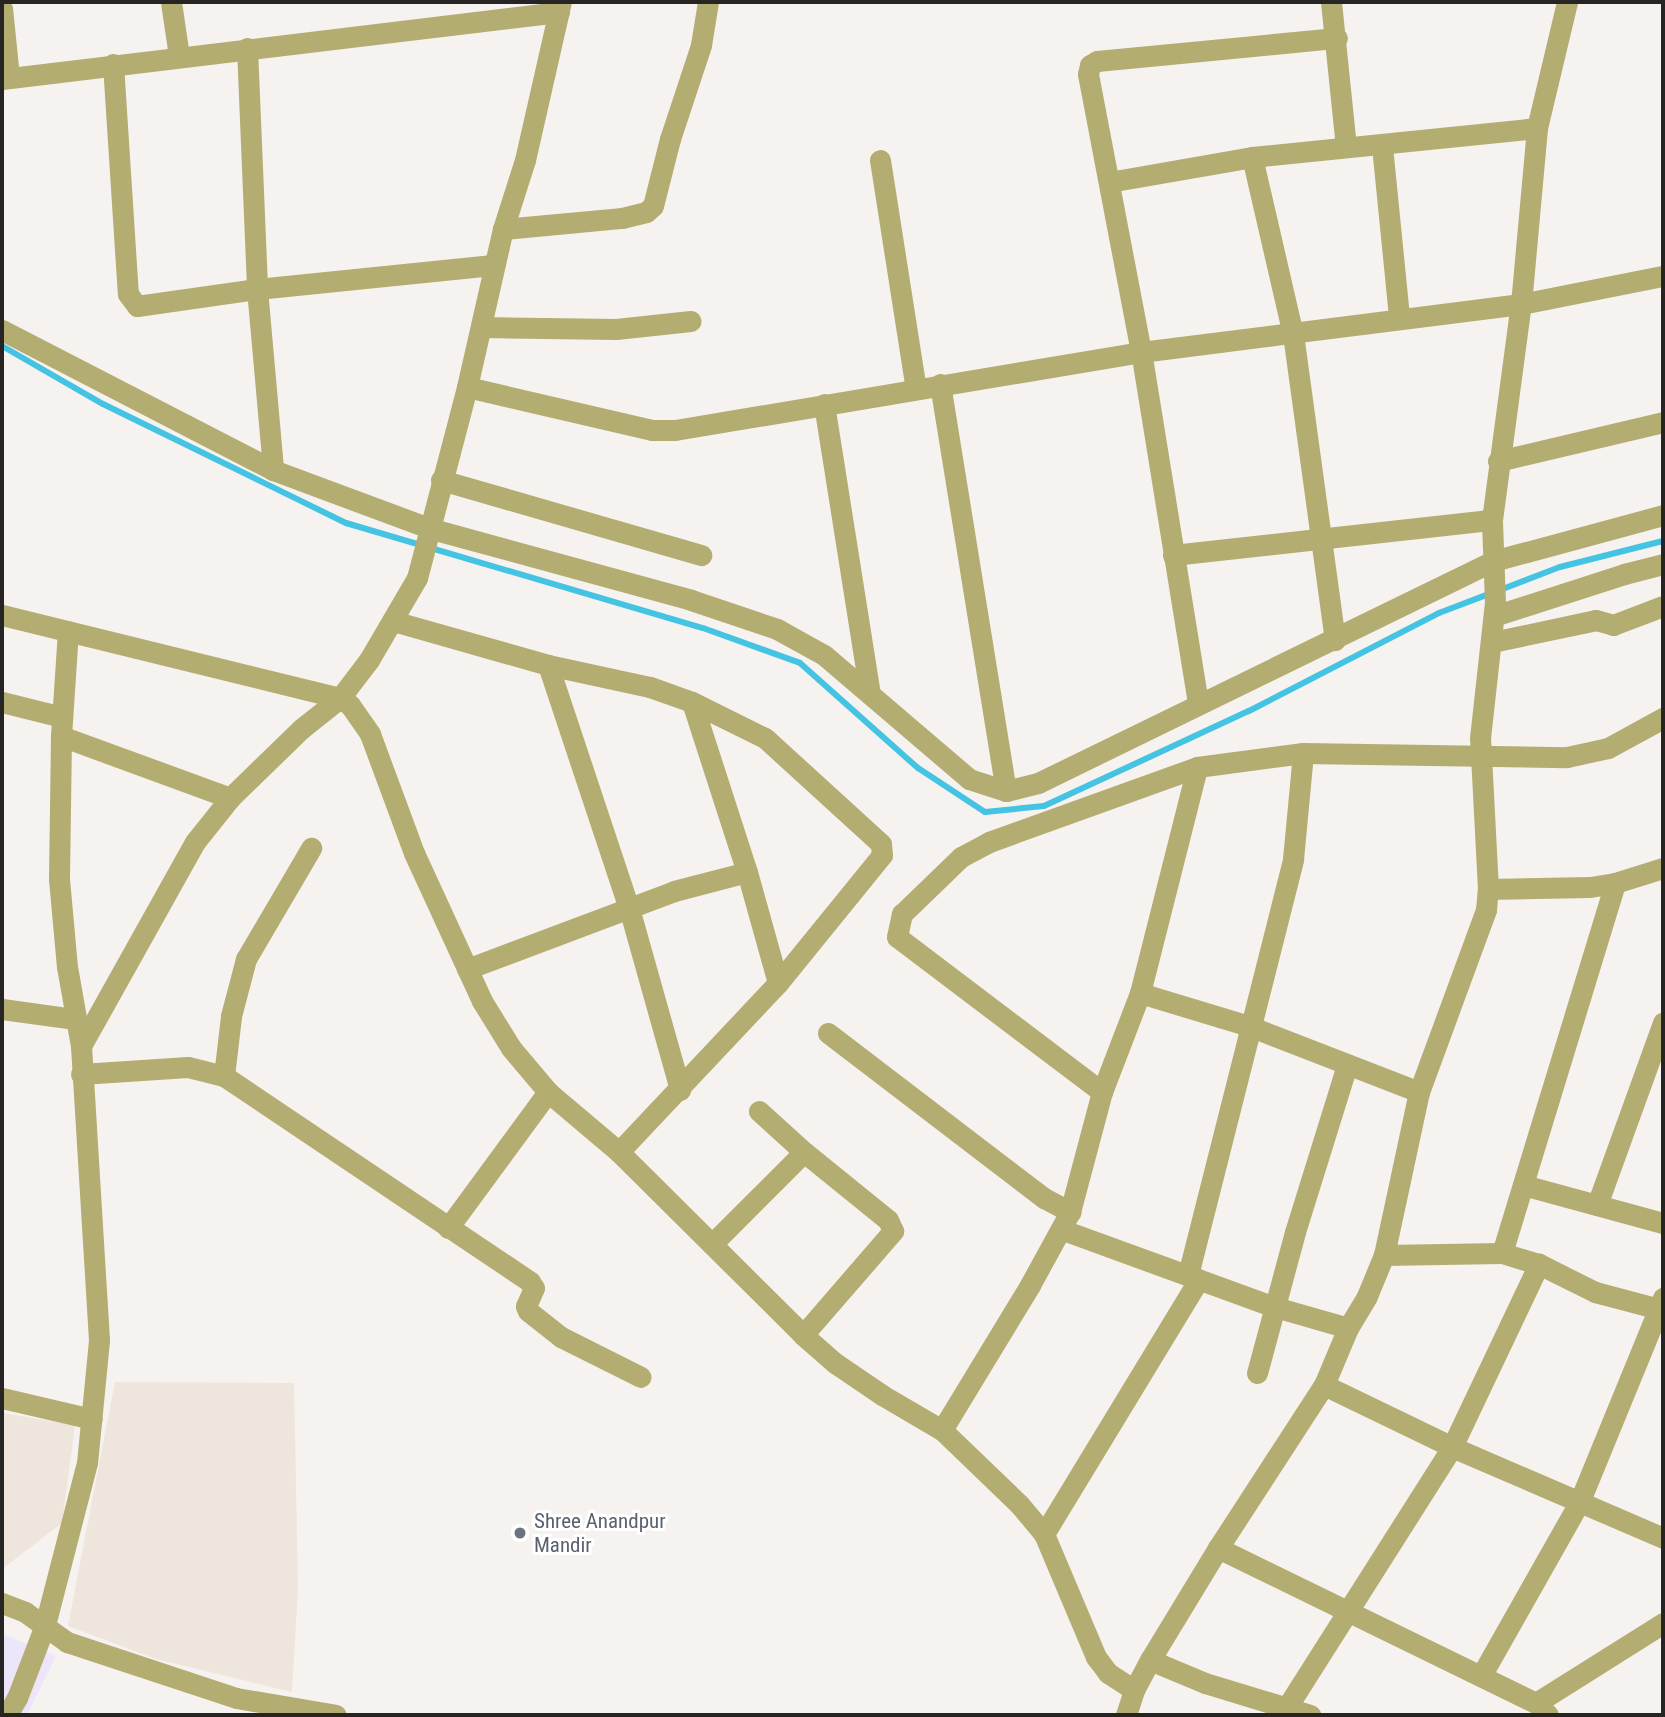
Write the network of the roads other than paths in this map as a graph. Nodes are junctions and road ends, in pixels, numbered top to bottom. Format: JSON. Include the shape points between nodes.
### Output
{"nodes":[{"id":1,"x":171,"y":2,"type":"edge"},
{"id":2,"x":708,"y":2,"type":"edge"},
{"id":3,"x":1331,"y":2,"type":"edge"},
{"id":4,"x":1567,"y":2,"type":"edge"},
{"id":5,"x":560,"y":7,"type":"edge"},
{"id":6,"x":2,"y":8,"type":"edge"},
{"id":7,"x":1337,"y":38,"type":"junction"},
{"id":8,"x":247,"y":48,"type":"junction"},
{"id":9,"x":178,"y":56,"type":"junction"},
{"id":10,"x":113,"y":64,"type":"junction"},
{"id":11,"x":5,"y":78,"type":"edge"},
{"id":12,"x":1536,"y":128,"type":"junction"},
{"id":13,"x":1346,"y":146,"type":"junction"},
{"id":14,"x":1382,"y":146,"type":"junction"},
{"id":15,"x":1252,"y":157,"type":"junction"},
{"id":16,"x":880,"y":160,"type":"dead end"},
{"id":17,"x":1108,"y":182,"type":"junction"},
{"id":18,"x":503,"y":229,"type":"junction"},
{"id":19,"x":494,"y":265,"type":"junction"},
{"id":20,"x":1663,"y":276,"type":"edge"},
{"id":21,"x":257,"y":289,"type":"junction"},
{"id":22,"x":1521,"y":304,"type":"junction"},
{"id":23,"x":1399,"y":317,"type":"junction"},
{"id":24,"x":691,"y":321,"type":"dead end"},
{"id":25,"x":3,"y":325,"type":"edge"},
{"id":26,"x":482,"y":327,"type":"junction"},
{"id":27,"x":1293,"y":334,"type":"junction"},
{"id":28,"x":1141,"y":352,"type":"junction"},
{"id":29,"x":940,"y":384,"type":"junction"},
{"id":30,"x":467,"y":387,"type":"junction"},
{"id":31,"x":916,"y":389,"type":"junction"},
{"id":32,"x":824,"y":404,"type":"junction"},
{"id":33,"x":1663,"y":422,"type":"edge"},
{"id":34,"x":1498,"y":461,"type":"junction"},
{"id":35,"x":274,"y":470,"type":"junction"},
{"id":36,"x":442,"y":480,"type":"junction"},
{"id":37,"x":1663,"y":515,"type":"edge"},
{"id":38,"x":1492,"y":520,"type":"junction"},
{"id":39,"x":430,"y":535,"type":"junction"},
{"id":40,"x":1321,"y":537,"type":"junction"},
{"id":41,"x":701,"y":555,"type":"dead end"},
{"id":42,"x":1173,"y":555,"type":"junction"},
{"id":43,"x":1663,"y":564,"type":"edge"},
{"id":44,"x":1494,"y":569,"type":"junction"},
{"id":45,"x":1663,"y":606,"type":"edge"},
{"id":46,"x":1495,"y":610,"type":"junction"},
{"id":47,"x":2,"y":615,"type":"edge"},
{"id":48,"x":393,"y":621,"type":"junction"},
{"id":49,"x":68,"y":631,"type":"junction"},
{"id":50,"x":1335,"y":640,"type":"junction"},
{"id":51,"x":1492,"y":642,"type":"junction"},
{"id":52,"x":548,"y":665,"type":"junction"},
{"id":53,"x":870,"y":693,"type":"junction"},
{"id":54,"x":340,"y":698,"type":"junction"},
{"id":55,"x":2,"y":702,"type":"edge"},
{"id":56,"x":692,"y":702,"type":"junction"},
{"id":57,"x":1198,"y":703,"type":"junction"},
{"id":58,"x":1663,"y":718,"type":"edge"},
{"id":59,"x":62,"y":726,"type":"junction"},
{"id":60,"x":1303,"y":753,"type":"junction"},
{"id":61,"x":1481,"y":754,"type":"junction"},
{"id":62,"x":1197,"y":767,"type":"junction"},
{"id":63,"x":1006,"y":791,"type":"junction"},
{"id":64,"x":230,"y":799,"type":"junction"},
{"id":65,"x":311,"y":848,"type":"dead end"},
{"id":66,"x":1663,"y":868,"type":"edge"},
{"id":67,"x":747,"y":872,"type":"junction"},
{"id":68,"x":1615,"y":883,"type":"junction"},
{"id":69,"x":1488,"y":889,"type":"junction"},
{"id":70,"x":629,"y":908,"type":"junction"},
{"id":71,"x":467,"y":969,"type":"junction"},
{"id":72,"x":778,"y":983,"type":"junction"},
{"id":73,"x":1140,"y":993,"type":"junction"},
{"id":74,"x":2,"y":1009,"type":"edge"},
{"id":75,"x":75,"y":1019,"type":"junction"},
{"id":76,"x":1663,"y":1023,"type":"edge"},
{"id":77,"x":1249,"y":1026,"type":"junction"},
{"id":78,"x":828,"y":1033,"type":"dead end"},
{"id":79,"x":81,"y":1046,"type":"junction"},
{"id":80,"x":1347,"y":1065,"type":"junction"},
{"id":81,"x":81,"y":1074,"type":"junction"},
{"id":82,"x":223,"y":1076,"type":"junction"},
{"id":83,"x":680,"y":1090,"type":"junction"},
{"id":84,"x":548,"y":1092,"type":"junction"},
{"id":85,"x":1102,"y":1092,"type":"junction"},
{"id":86,"x":1419,"y":1092,"type":"junction"},
{"id":87,"x":759,"y":1111,"type":"dead end"},
{"id":88,"x":620,"y":1152,"type":"junction"},
{"id":89,"x":804,"y":1152,"type":"junction"},
{"id":90,"x":1523,"y":1185,"type":"junction"},
{"id":91,"x":1597,"y":1205,"type":"junction"},
{"id":92,"x":1066,"y":1221,"type":"junction"},
{"id":93,"x":1663,"y":1223,"type":"edge"},
{"id":94,"x":448,"y":1228,"type":"junction"},
{"id":95,"x":712,"y":1244,"type":"junction"},
{"id":96,"x":1502,"y":1253,"type":"junction"},
{"id":97,"x":1384,"y":1255,"type":"junction"},
{"id":98,"x":1539,"y":1264,"type":"junction"},
{"id":99,"x":1193,"y":1277,"type":"junction"},
{"id":100,"x":1661,"y":1303,"type":"edge"},
{"id":101,"x":1275,"y":1307,"type":"junction"},
{"id":102,"x":1348,"y":1328,"type":"junction"},
{"id":103,"x":803,"y":1335,"type":"junction"},
{"id":104,"x":1258,"y":1373,"type":"dead end"},
{"id":105,"x":641,"y":1377,"type":"dead end"},
{"id":106,"x":1324,"y":1385,"type":"junction"},
{"id":107,"x":2,"y":1398,"type":"edge"},
{"id":108,"x":92,"y":1419,"type":"junction"},
{"id":109,"x":942,"y":1430,"type":"junction"},
{"id":110,"x":1452,"y":1447,"type":"junction"},
{"id":111,"x":1579,"y":1503,"type":"junction"},
{"id":112,"x":1044,"y":1534,"type":"junction"},
{"id":113,"x":1663,"y":1538,"type":"edge"},
{"id":114,"x":1218,"y":1548,"type":"junction"},
{"id":115,"x":2,"y":1603,"type":"edge"},
{"id":116,"x":1350,"y":1612,"type":"junction"},
{"id":117,"x":1663,"y":1622,"type":"edge"},
{"id":118,"x":45,"y":1625,"type":"junction"},
{"id":119,"x":1150,"y":1660,"type":"junction"},
{"id":120,"x":1481,"y":1676,"type":"junction"},
{"id":121,"x":1134,"y":1690,"type":"junction"},
{"id":122,"x":1542,"y":1709,"type":"edge"},
{"id":123,"x":1283,"y":1712,"type":"edge"},
{"id":124,"x":7,"y":1715,"type":"edge"},
{"id":125,"x":337,"y":1715,"type":"edge"},
{"id":126,"x":1126,"y":1715,"type":"edge"},
{"id":127,"x":1310,"y":1715,"type":"edge"}],
"edges":[{"from":1,"to":9,"type":"street"},
{"from":2,"to":18,"type":"street","via":[[701,45],[653,206],[622,218]]},
{"from":3,"to":7,"type":"street"},
{"from":4,"to":12,"type":"street"},
{"from":5,"to":8,"type":"street"},
{"from":5,"to":18,"type":"street","via":[[525,160]]},
{"from":6,"to":11,"type":"street"},
{"from":7,"to":13,"type":"street"},
{"from":7,"to":17,"type":"street","via":[[1090,65],[1087,74]]},
{"from":8,"to":9,"type":"street"},
{"from":8,"to":21,"type":"street"},
{"from":9,"to":10,"type":"street"},
{"from":10,"to":11,"type":"street"},
{"from":10,"to":21,"type":"street","via":[[130,300],[145,307]]},
{"from":12,"to":14,"type":"street"},
{"from":12,"to":22,"type":"street"},
{"from":13,"to":14,"type":"street"},
{"from":13,"to":15,"type":"street"},
{"from":14,"to":23,"type":"street"},
{"from":15,"to":17,"type":"street"},
{"from":15,"to":27,"type":"street"},
{"from":16,"to":31,"type":"street"},
{"from":17,"to":28,"type":"street"},
{"from":18,"to":19,"type":"street"},
{"from":19,"to":21,"type":"street"},
{"from":19,"to":26,"type":"street"},
{"from":20,"to":22,"type":"street"},
{"from":21,"to":35,"type":"street"},
{"from":22,"to":23,"type":"street"},
{"from":22,"to":34,"type":"street"},
{"from":23,"to":27,"type":"street"},
{"from":24,"to":26,"type":"street","via":[[616,329]]},
{"from":25,"to":35,"type":"street"},
{"from":26,"to":30,"type":"street"},
{"from":27,"to":28,"type":"street"},
{"from":27,"to":40,"type":"street"},
{"from":28,"to":29,"type":"street"},
{"from":28,"to":42,"type":"street"},
{"from":29,"to":31,"type":"street"},
{"from":29,"to":63,"type":"street"},
{"from":30,"to":32,"type":"street","via":[[652,430]]},
{"from":30,"to":36,"type":"street"},
{"from":31,"to":32,"type":"street"},
{"from":32,"to":53,"type":"street"},
{"from":33,"to":34,"type":"street"},
{"from":34,"to":38,"type":"street"},
{"from":35,"to":39,"type":"street"},
{"from":36,"to":39,"type":"street"},
{"from":36,"to":41,"type":"street"},
{"from":37,"to":44,"type":"street"},
{"from":38,"to":40,"type":"street"},
{"from":38,"to":44,"type":"street"},
{"from":39,"to":48,"type":"street","via":[[417,578]]},
{"from":39,"to":53,"type":"street","via":[[748,618],[824,655]]},
{"from":40,"to":42,"type":"street"},
{"from":40,"to":50,"type":"street"},
{"from":42,"to":57,"type":"street"},
{"from":43,"to":46,"type":"street"},
{"from":44,"to":46,"type":"street"},
{"from":44,"to":50,"type":"street"},
{"from":45,"to":51,"type":"street","via":[[1613,625],[1596,620]]},
{"from":46,"to":51,"type":"street"},
{"from":47,"to":49,"type":"street"},
{"from":48,"to":52,"type":"street"},
{"from":48,"to":54,"type":"street"},
{"from":49,"to":54,"type":"street"},
{"from":49,"to":59,"type":"street"},
{"from":50,"to":57,"type":"street"},
{"from":51,"to":61,"type":"street","via":[[1481,718]]},
{"from":52,"to":56,"type":"street","via":[[650,687]]},
{"from":52,"to":70,"type":"street"},
{"from":53,"to":63,"type":"street","via":[[969,779]]},
{"from":54,"to":64,"type":"street","via":[[301,729]]},
{"from":54,"to":71,"type":"street","via":[[362,718],[370,734],[414,853]]},
{"from":55,"to":59,"type":"street"},
{"from":56,"to":67,"type":"street"},
{"from":56,"to":72,"type":"street","via":[[765,738],[881,844],[883,855]]},
{"from":57,"to":63,"type":"street","via":[[1038,783]]},
{"from":58,"to":61,"type":"street","via":[[1608,748],[1585,754]]},
{"from":59,"to":64,"type":"street"},
{"from":59,"to":75,"type":"street","via":[[59,879]]},
{"from":60,"to":61,"type":"street"},
{"from":60,"to":62,"type":"street"},
{"from":60,"to":77,"type":"street","via":[[1293,859]]},
{"from":61,"to":69,"type":"street"},
{"from":62,"to":73,"type":"street"},
{"from":62,"to":85,"type":"street","via":[[977,847],[961,857],[898,921],[897,937],[903,943]]},
{"from":64,"to":79,"type":"street","via":[[179,867]]},
{"from":65,"to":82,"type":"street","via":[[246,959],[231,1016]]},
{"from":66,"to":68,"type":"street"},
{"from":67,"to":70,"type":"street"},
{"from":67,"to":72,"type":"street"},
{"from":68,"to":69,"type":"street"},
{"from":68,"to":90,"type":"street"},
{"from":69,"to":86,"type":"street","via":[[1481,927]]},
{"from":70,"to":71,"type":"street"},
{"from":70,"to":83,"type":"street"},
{"from":71,"to":84,"type":"street","via":[[512,1048]]},
{"from":72,"to":83,"type":"street"},
{"from":73,"to":77,"type":"street"},
{"from":73,"to":85,"type":"street"},
{"from":74,"to":75,"type":"street"},
{"from":75,"to":79,"type":"street"},
{"from":76,"to":91,"type":"street"},
{"from":77,"to":80,"type":"street"},
{"from":77,"to":99,"type":"street"},
{"from":78,"to":92,"type":"street","via":[[1044,1198]]},
{"from":79,"to":81,"type":"street"},
{"from":80,"to":86,"type":"street"},
{"from":80,"to":101,"type":"street"},
{"from":81,"to":82,"type":"street","via":[[188,1067]]},
{"from":81,"to":108,"type":"street","via":[[98,1305]]},
{"from":82,"to":94,"type":"street"},
{"from":83,"to":88,"type":"street"},
{"from":84,"to":88,"type":"street"},
{"from":84,"to":94,"type":"street"},
{"from":85,"to":92,"type":"street"},
{"from":86,"to":97,"type":"street"},
{"from":87,"to":89,"type":"street"},
{"from":88,"to":95,"type":"street"},
{"from":89,"to":95,"type":"street"},
{"from":89,"to":103,"type":"street","via":[[888,1220],[893,1231]]},
{"from":90,"to":91,"type":"street"},
{"from":90,"to":96,"type":"street"},
{"from":91,"to":93,"type":"street"},
{"from":92,"to":99,"type":"street"},
{"from":92,"to":109,"type":"street"},
{"from":94,"to":105,"type":"street","via":[[530,1282],[534,1288],[526,1308],[535,1318],[573,1344]]},
{"from":95,"to":103,"type":"street"},
{"from":96,"to":97,"type":"street"},
{"from":96,"to":98,"type":"street"},
{"from":97,"to":102,"type":"street"},
{"from":98,"to":100,"type":"street","via":[[1595,1292]]},
{"from":98,"to":110,"type":"street"},
{"from":99,"to":101,"type":"street"},
{"from":99,"to":112,"type":"street"},
{"from":100,"to":111,"type":"street"},
{"from":101,"to":102,"type":"street"},
{"from":101,"to":104,"type":"street"},
{"from":102,"to":106,"type":"street"},
{"from":103,"to":109,"type":"street","via":[[844,1370]]},
{"from":106,"to":110,"type":"street"},
{"from":106,"to":114,"type":"street"},
{"from":107,"to":108,"type":"street"},
{"from":108,"to":118,"type":"street","via":[[87,1464]]},
{"from":109,"to":112,"type":"street","via":[[1011,1495]]},
{"from":110,"to":111,"type":"street"},
{"from":110,"to":116,"type":"street"},
{"from":111,"to":113,"type":"street"},
{"from":111,"to":120,"type":"street"},
{"from":112,"to":121,"type":"street","via":[[1097,1657],[1108,1673]]},
{"from":114,"to":116,"type":"street"},
{"from":114,"to":119,"type":"street"},
{"from":115,"to":118,"type":"street"},
{"from":116,"to":120,"type":"street"},
{"from":116,"to":123,"type":"street"},
{"from":117,"to":122,"type":"street"},
{"from":118,"to":124,"type":"street"},
{"from":118,"to":125,"type":"street","via":[[67,1642],[236,1698]]},
{"from":119,"to":121,"type":"street"},
{"from":119,"to":123,"type":"street"},
{"from":120,"to":122,"type":"street"},
{"from":121,"to":126,"type":"street"},
{"from":123,"to":127,"type":"street"}]}
